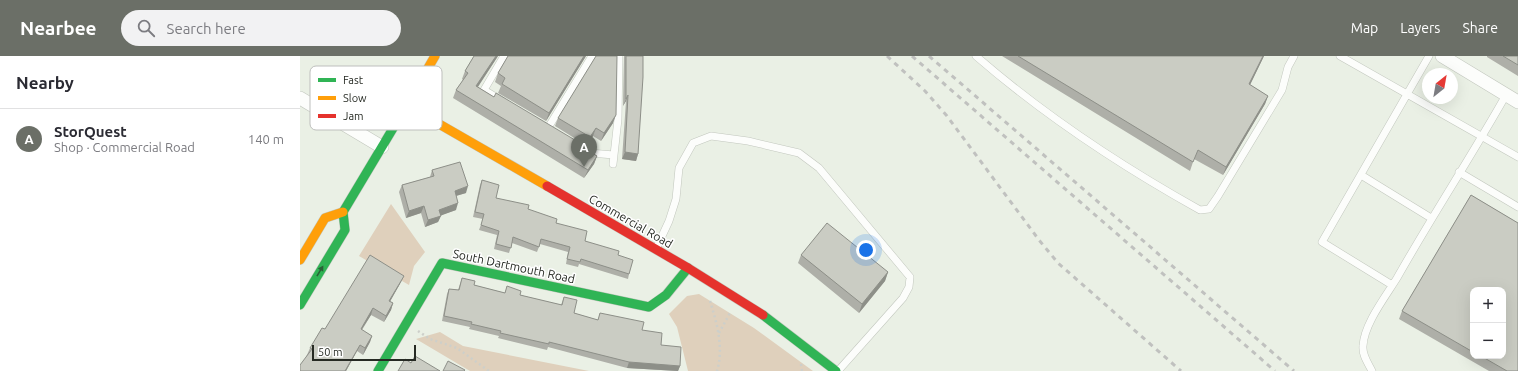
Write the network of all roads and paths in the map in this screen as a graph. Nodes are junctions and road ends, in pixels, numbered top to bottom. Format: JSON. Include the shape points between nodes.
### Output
{"nodes":[{"id":1,"x":435,"y":56,"type":"edge"},
{"id":2,"x":504,"y":56,"type":"edge"},
{"id":3,"x":592,"y":56,"type":"edge"},
{"id":4,"x":620,"y":56,"type":"edge"},
{"id":5,"x":976,"y":56,"type":"edge"},
{"id":6,"x":1294,"y":56,"type":"edge"},
{"id":7,"x":1340,"y":56,"type":"edge"},
{"id":8,"x":1429,"y":56,"type":"edge"},
{"id":9,"x":1442,"y":56,"type":"edge"},
{"id":10,"x":429,"y":66,"type":"edge"},
{"id":11,"x":1408,"y":94,"type":"junction"},
{"id":12,"x":1506,"y":95,"type":"junction"},
{"id":13,"x":300,"y":98,"type":"edge"},
{"id":14,"x":1518,"y":102,"type":"edge"},
{"id":15,"x":310,"y":104,"type":"edge"},
{"id":16,"x":509,"y":105,"type":"edge"},
{"id":17,"x":442,"y":126,"type":"edge"},
{"id":18,"x":547,"y":128,"type":"edge"},
{"id":19,"x":354,"y":130,"type":"edge"},
{"id":20,"x":392,"y":130,"type":"edge"},
{"id":21,"x":1483,"y":136,"type":"junction"},
{"id":22,"x":578,"y":146,"type":"edge"},
{"id":23,"x":382,"y":147,"type":"junction"},
{"id":24,"x":614,"y":154,"type":"junction"},
{"id":25,"x":1518,"y":157,"type":"edge"},
{"id":26,"x":613,"y":164,"type":"dead end"},
{"id":27,"x":1459,"y":172,"type":"junction"},
{"id":28,"x":1361,"y":175,"type":"junction"},
{"id":29,"x":1518,"y":207,"type":"edge"},
{"id":30,"x":344,"y":212,"type":"junction"},
{"id":31,"x":1431,"y":218,"type":"junction"},
{"id":32,"x":656,"y":249,"type":"junction"},
{"id":33,"x":300,"y":260,"type":"edge"},
{"id":34,"x":688,"y":268,"type":"junction"},
{"id":35,"x":1392,"y":285,"type":"junction"},
{"id":36,"x":709,"y":298,"type":"dead end"},
{"id":37,"x":300,"y":304,"type":"edge"},
{"id":38,"x":732,"y":311,"type":"dead end"},
{"id":39,"x":406,"y":324,"type":"junction"},
{"id":40,"x":718,"y":333,"type":"junction"},
{"id":41,"x":378,"y":371,"type":"edge"},
{"id":42,"x":489,"y":371,"type":"edge"},
{"id":43,"x":717,"y":371,"type":"edge"},
{"id":44,"x":837,"y":371,"type":"edge"},
{"id":45,"x":1372,"y":371,"type":"edge"}],
"edges":[{"from":1,"to":10,"type":"street"},
{"from":2,"to":16,"type":"lane","via":[[484,90]]},
{"from":3,"to":18,"type":"lane"},
{"from":4,"to":24,"type":"lane"},
{"from":5,"to":6,"type":"lane","via":[[1030,102],[1151,182],[1200,210],[1209,209],[1218,196],[1282,90]]},
{"from":7,"to":11,"type":"lane"},
{"from":8,"to":11,"type":"lane"},
{"from":9,"to":12,"type":"street"},
{"from":11,"to":21,"type":"lane"},
{"from":11,"to":28,"type":"lane"},
{"from":12,"to":14,"type":"street"},
{"from":12,"to":21,"type":"lane"},
{"from":13,"to":15,"type":"street"},
{"from":17,"to":32,"type":"street","name":"Commercial Road"},
{"from":19,"to":23,"type":"street"},
{"from":20,"to":23,"type":"street"},
{"from":21,"to":25,"type":"lane"},
{"from":21,"to":27,"type":"lane"},
{"from":22,"to":24,"type":"lane","via":[[590,153]]},
{"from":23,"to":30,"type":"street"},
{"from":24,"to":26,"type":"lane"},
{"from":27,"to":29,"type":"lane"},
{"from":27,"to":31,"type":"lane"},
{"from":28,"to":31,"type":"lane"},
{"from":28,"to":35,"type":"lane","via":[[1322,242]]},
{"from":30,"to":33,"type":"street","via":[[325,218]]},
{"from":37,"to":30,"type":"street","one_way":true,"via":[[345,230]]},
{"from":31,"to":35,"type":"lane"},
{"from":32,"to":34,"type":"street","name":"Commercial Road"},
{"from":32,"to":44,"type":"lane","via":[[674,206],[679,168],[693,143],[711,136],[748,141],[799,153],[819,168],[910,277],[909,287],[903,298]]},
{"from":34,"to":39,"type":"street","name":"South Dartmouth Road","via":[[660,302],[649,307],[442,263]]},
{"from":34,"to":44,"type":"street","name":"Commercial Road","via":[[755,309]]},
{"from":35,"to":45,"type":"lane","via":[[1365,336],[1365,358]]},
{"from":36,"to":40,"type":"path"},
{"from":38,"to":40,"type":"path"},
{"from":39,"to":41,"type":"street","name":"South Dartmouth Road"},
{"from":39,"to":42,"type":"path","via":[[430,339],[457,348]]},
{"from":40,"to":43,"type":"path","via":[[720,357]]}]}
